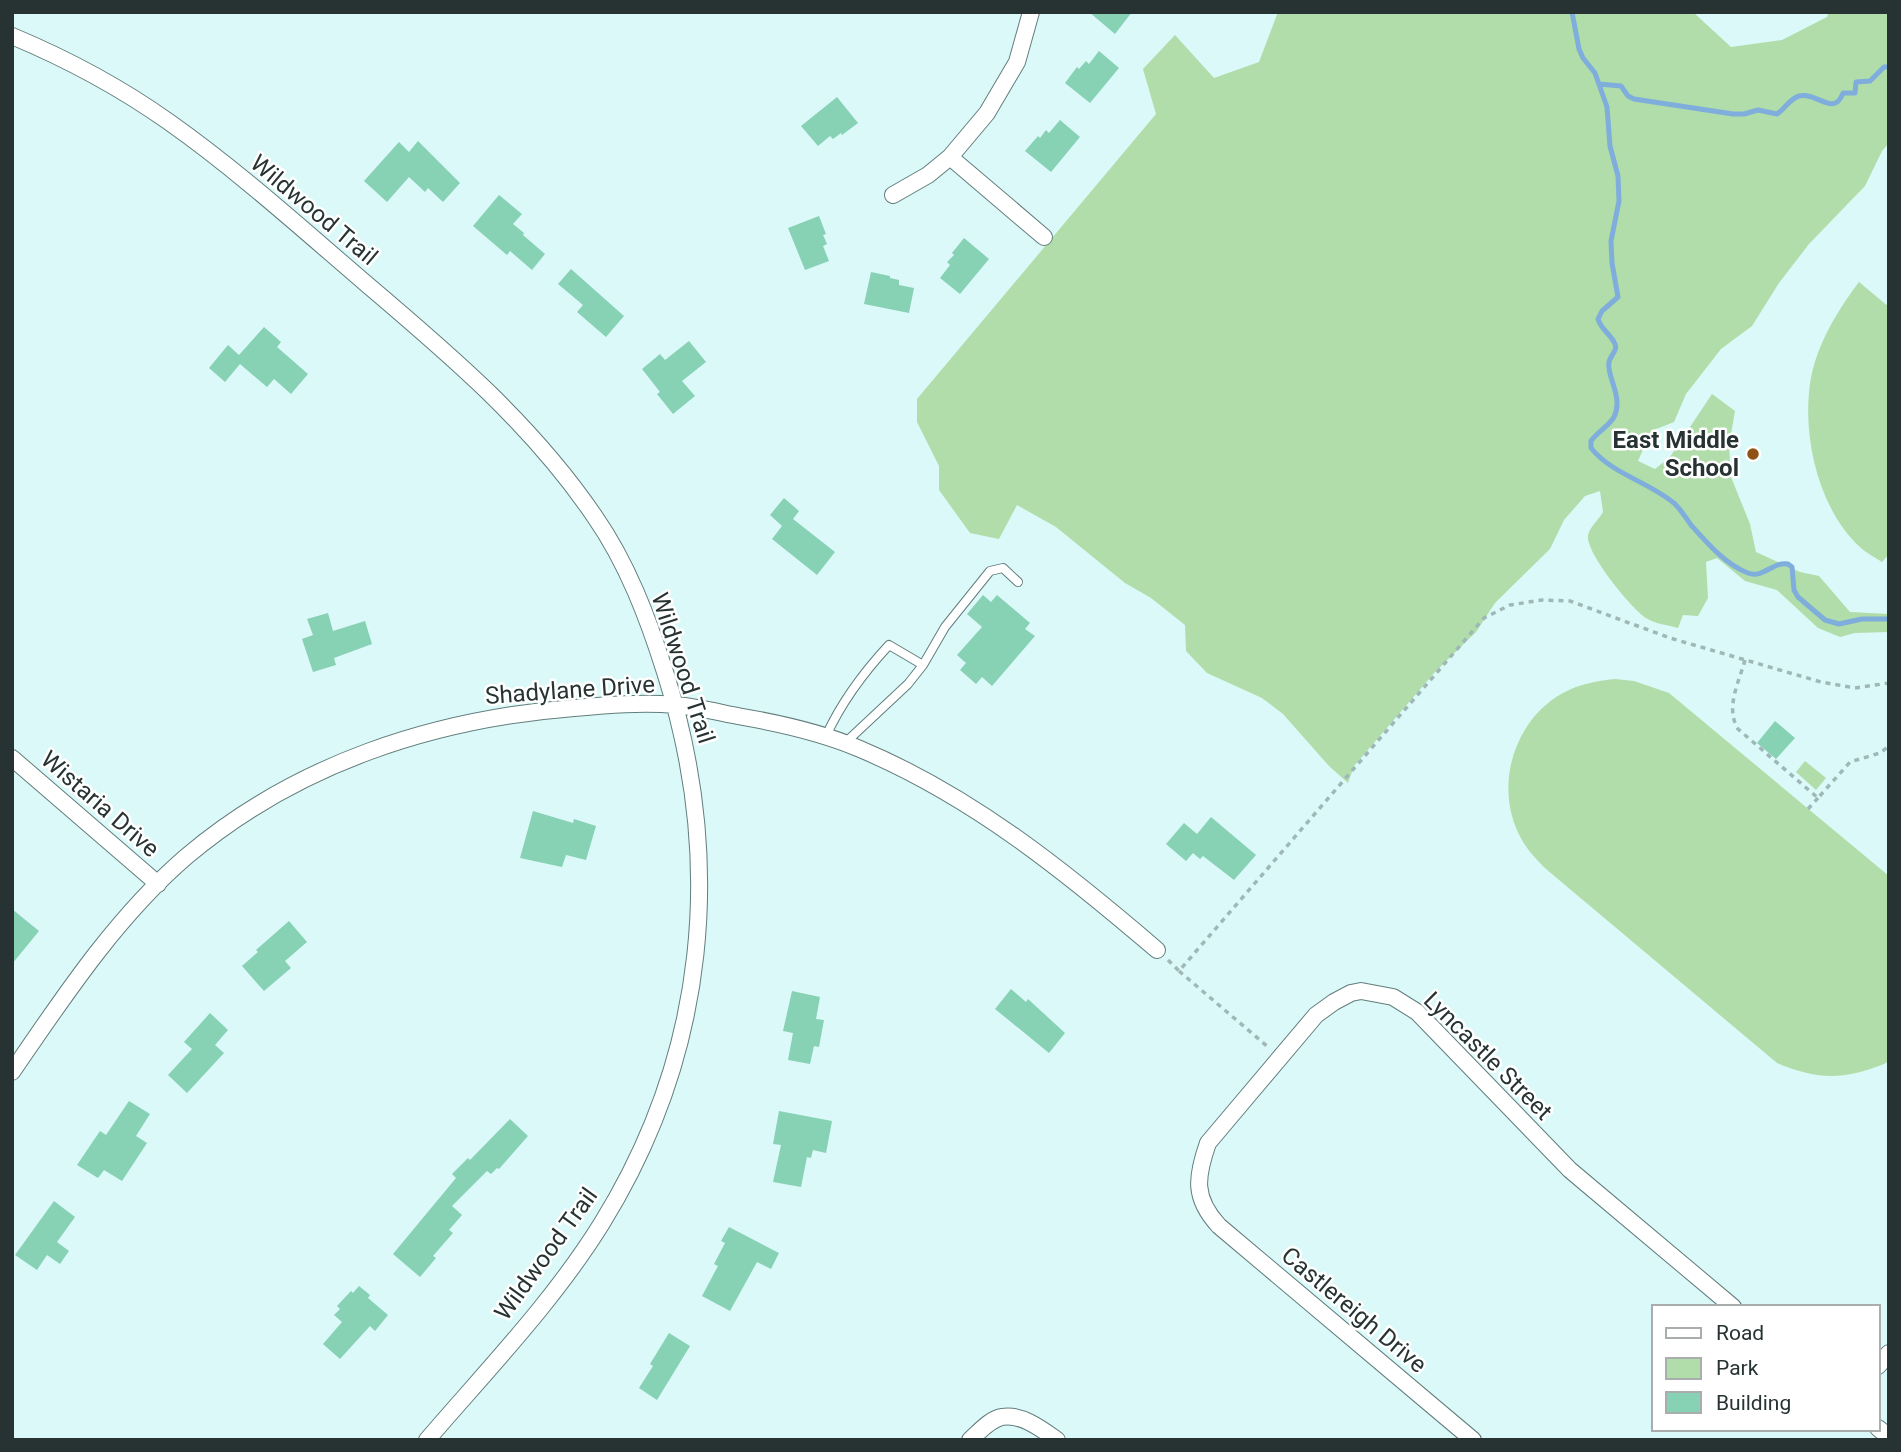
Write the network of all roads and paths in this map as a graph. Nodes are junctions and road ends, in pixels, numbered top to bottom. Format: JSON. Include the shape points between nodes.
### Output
{"nodes":[{"id":1,"x":1031,"y":12,"type":"edge"},
{"id":2,"x":12,"y":36,"type":"edge"},
{"id":3,"x":950,"y":157,"type":"junction"},
{"id":4,"x":893,"y":195,"type":"dead end"},
{"id":5,"x":1044,"y":237,"type":"dead end"},
{"id":6,"x":1018,"y":582,"type":"dead end"},
{"id":7,"x":1745,"y":660,"type":"junction"},
{"id":8,"x":923,"y":665,"type":"junction"},
{"id":9,"x":1889,"y":683,"type":"edge"},
{"id":10,"x":676,"y":705,"type":"junction"},
{"id":11,"x":826,"y":736,"type":"junction"},
{"id":12,"x":845,"y":743,"type":"junction"},
{"id":13,"x":1888,"y":748,"type":"edge"},
{"id":14,"x":12,"y":758,"type":"edge"},
{"id":15,"x":1818,"y":798,"type":"junction"},
{"id":16,"x":1808,"y":809,"type":"dead end"},
{"id":17,"x":158,"y":884,"type":"junction"},
{"id":18,"x":1157,"y":950,"type":"joint"},
{"id":19,"x":1179,"y":971,"type":"junction"},
{"id":20,"x":1279,"y":1057,"type":"junction"},
{"id":21,"x":12,"y":1072,"type":"edge"},
{"id":22,"x":1207,"y":1213,"type":"joint"},
{"id":23,"x":1731,"y":1305,"type":"edge"},
{"id":24,"x":427,"y":1440,"type":"edge"},
{"id":25,"x":970,"y":1440,"type":"edge"},
{"id":26,"x":1058,"y":1440,"type":"edge"},
{"id":27,"x":1473,"y":1440,"type":"edge"}],
"edges":[{"from":1,"to":3,"type":"street","via":[[1017,62],[986,113]]},
{"from":2,"to":10,"type":"street","name":"Wildwood Trail","via":[[117,88],[191,137],[500,402],[548,455],[604,531],[652,632]]},
{"from":3,"to":4,"type":"street"},
{"from":3,"to":5,"type":"street"},
{"from":6,"to":8,"type":"lane","via":[[1003,568],[990,570],[945,627]]},
{"from":7,"to":9,"type":"path","via":[[1855,688]]},
{"from":7,"to":15,"type":"path","via":[[1732,720]]},
{"from":7,"to":19,"type":"path","via":[[1570,601],[1510,606],[1484,618]]},
{"from":8,"to":11,"type":"lane","via":[[889,645],[839,707]]},
{"from":8,"to":12,"type":"lane"},
{"from":10,"to":11,"type":"street","name":"Shadylane Drive"},
{"from":10,"to":17,"type":"street","name":"Shadylane Drive","via":[[528,712],[414,736],[333,765],[280,791],[214,835]]},
{"from":10,"to":24,"type":"street","name":"Wildwood Trail","via":[[693,785],[700,901],[694,975],[665,1091],[636,1160],[595,1233],[543,1304]]},
{"from":11,"to":12,"type":"street","name":"Shadylane Drive"},
{"from":12,"to":18,"type":"street","name":"Shadylane Drive","via":[[931,783],[1002,827]]},
{"from":13,"to":15,"type":"path","via":[[1850,762]]},
{"from":14,"to":17,"type":"street","name":"Wistaria Drive"},
{"from":15,"to":16,"type":"path"},
{"from":17,"to":21,"type":"street","name":"Shadylane Drive","via":[[79,976]]},
{"from":18,"to":19,"type":"path"},
{"from":19,"to":20,"type":"path"},
{"from":20,"to":22,"type":"street","name":"Lyncastle Street","via":[[1208,1143],[1199,1167],[1199,1192]]},
{"from":20,"to":23,"type":"street","name":"Lyncastle Street","via":[[1316,1015],[1351,993],[1393,997],[1449,1042],[1570,1170]]},
{"from":22,"to":27,"type":"street","name":"Castlereigh Drive"},
{"from":25,"to":26,"type":"street","via":[[1002,1417],[1029,1421]]}]}
